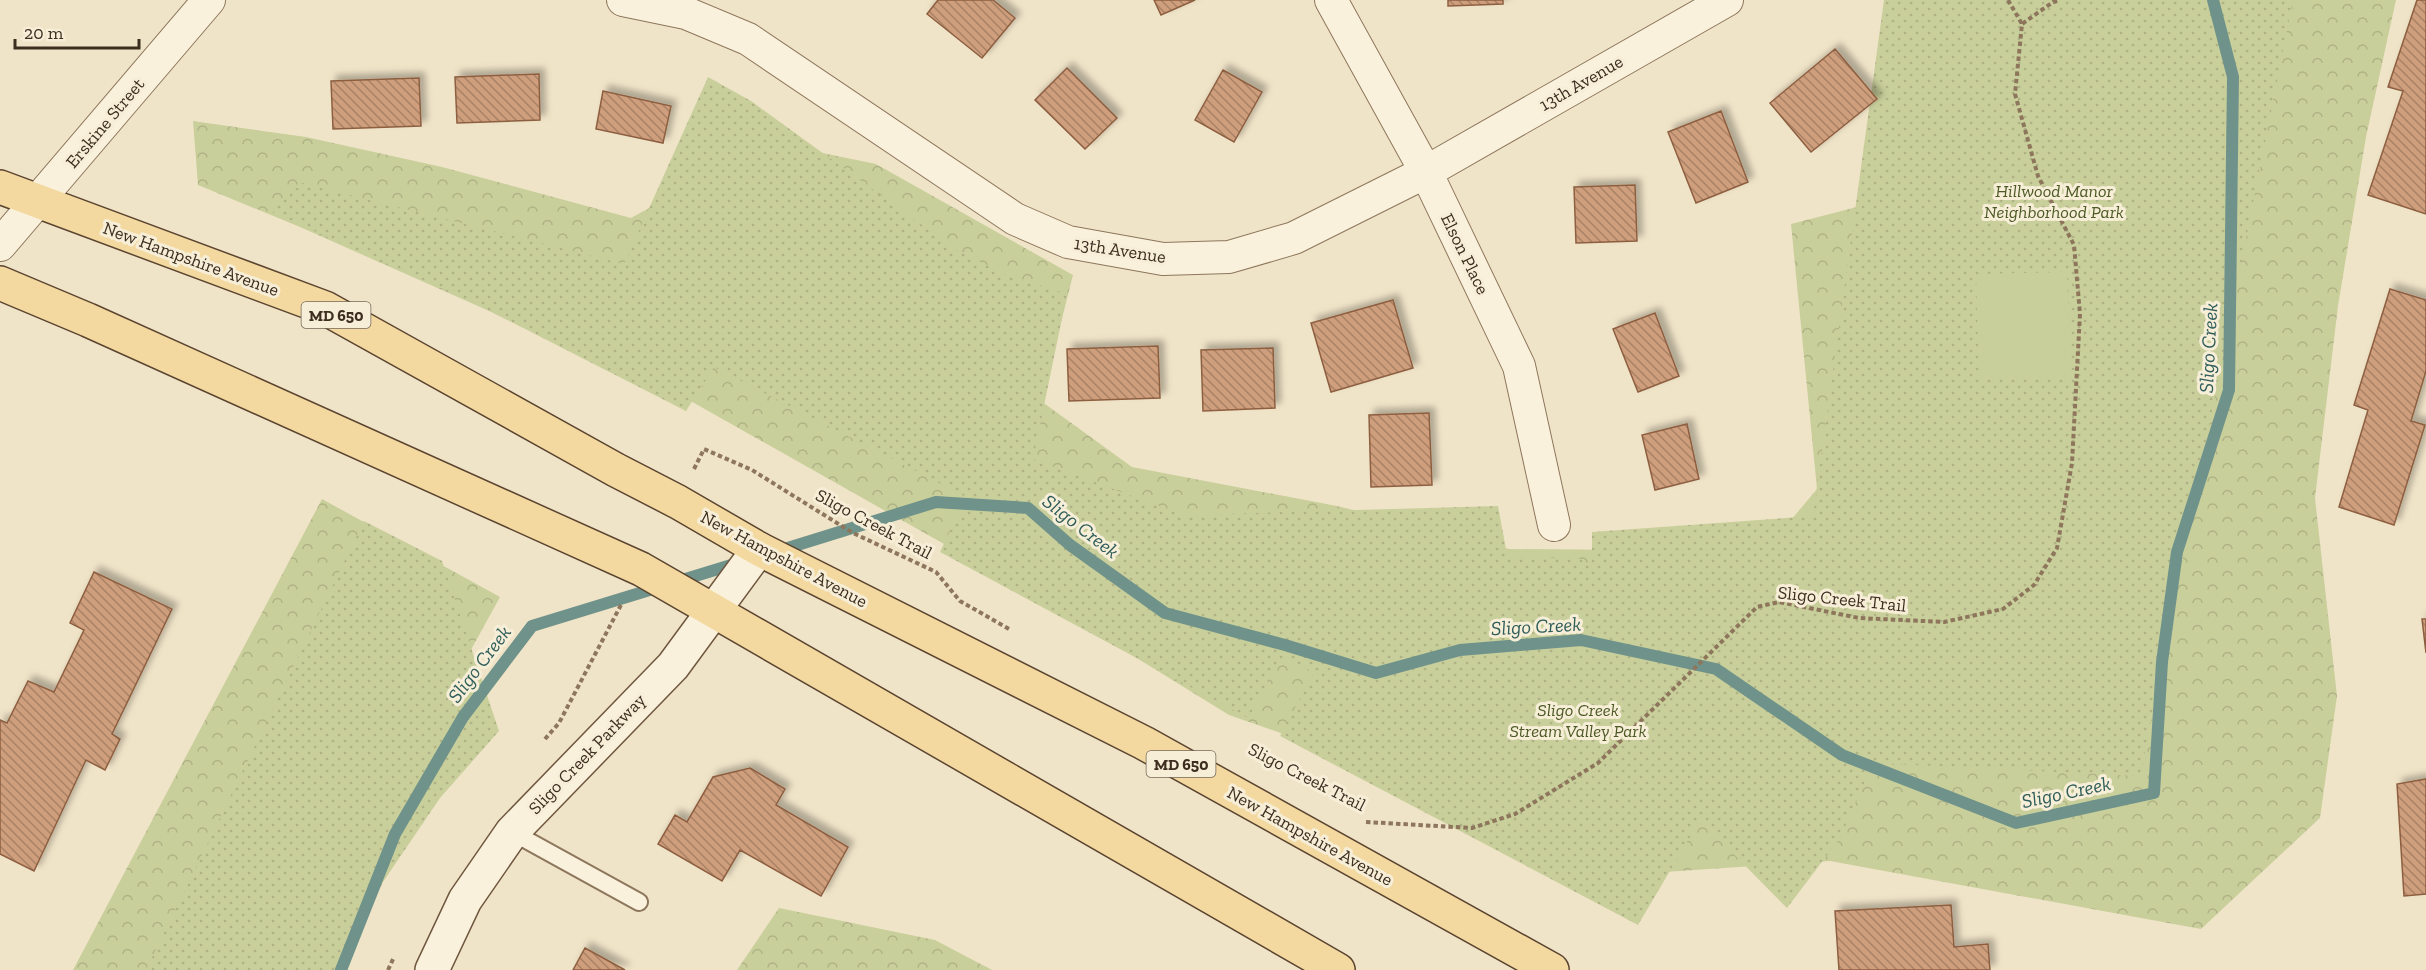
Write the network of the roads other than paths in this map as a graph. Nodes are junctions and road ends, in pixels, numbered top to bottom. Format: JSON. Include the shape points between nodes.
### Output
{"nodes":[{"id":1,"x":209,"y":0,"type":"edge"},
{"id":2,"x":623,"y":0,"type":"edge"},
{"id":3,"x":1331,"y":0,"type":"edge"},
{"id":4,"x":1727,"y":0,"type":"edge"},
{"id":5,"x":1426,"y":172,"type":"junction"},
{"id":6,"x":0,"y":187,"type":"edge"},
{"id":7,"x":37,"y":203,"type":"junction"},
{"id":8,"x":0,"y":246,"type":"edge"},
{"id":9,"x":0,"y":283,"type":"edge"},
{"id":10,"x":1554,"y":525,"type":"dead end"},
{"id":11,"x":759,"y":549,"type":"junction"},
{"id":12,"x":715,"y":610,"type":"junction"},
{"id":13,"x":512,"y":832,"type":"junction"},
{"id":14,"x":639,"y":902,"type":"dead end"},
{"id":15,"x":432,"y":970,"type":"edge"},
{"id":16,"x":1338,"y":970,"type":"edge"},
{"id":17,"x":1552,"y":970,"type":"edge"}],
"edges":[{"from":1,"to":7,"type":"street","name":"Erskine Street"},
{"from":2,"to":5,"type":"street","name":"13th Avenue","via":[[686,13],[748,39],[1015,219],[1068,242],[1163,259],[1229,257],[1294,238]]},
{"from":3,"to":5,"type":"street","name":"Elson Place"},
{"from":4,"to":5,"type":"street","name":"13th Avenue"},
{"from":5,"to":10,"type":"street","name":"Elson Place","via":[[1520,366]]},
{"from":6,"to":7,"type":"main road","name":"New Hampshire Avenue","number":"MD 650"},
{"from":7,"to":8,"type":"street","name":"Erskine Street"},
{"from":7,"to":11,"type":"main road","name":"New Hampshire Avenue","number":"MD 650","via":[[325,308]]},
{"from":9,"to":12,"type":"main road","via":[[493,501],[641,569]]},
{"from":11,"to":12,"type":"street","name":"Sligo Creek Parkway"},
{"from":11,"to":17,"type":"main road","name":"New Hampshire Avenue","number":"MD 650","via":[[1144,743]]},
{"from":12,"to":13,"type":"street","name":"Sligo Creek Parkway","via":[[673,666]]},
{"from":12,"to":16,"type":"main road"},
{"from":13,"to":14,"type":"lane"},
{"from":13,"to":15,"type":"street","name":"Sligo Creek Parkway","via":[[465,900]]}]}
